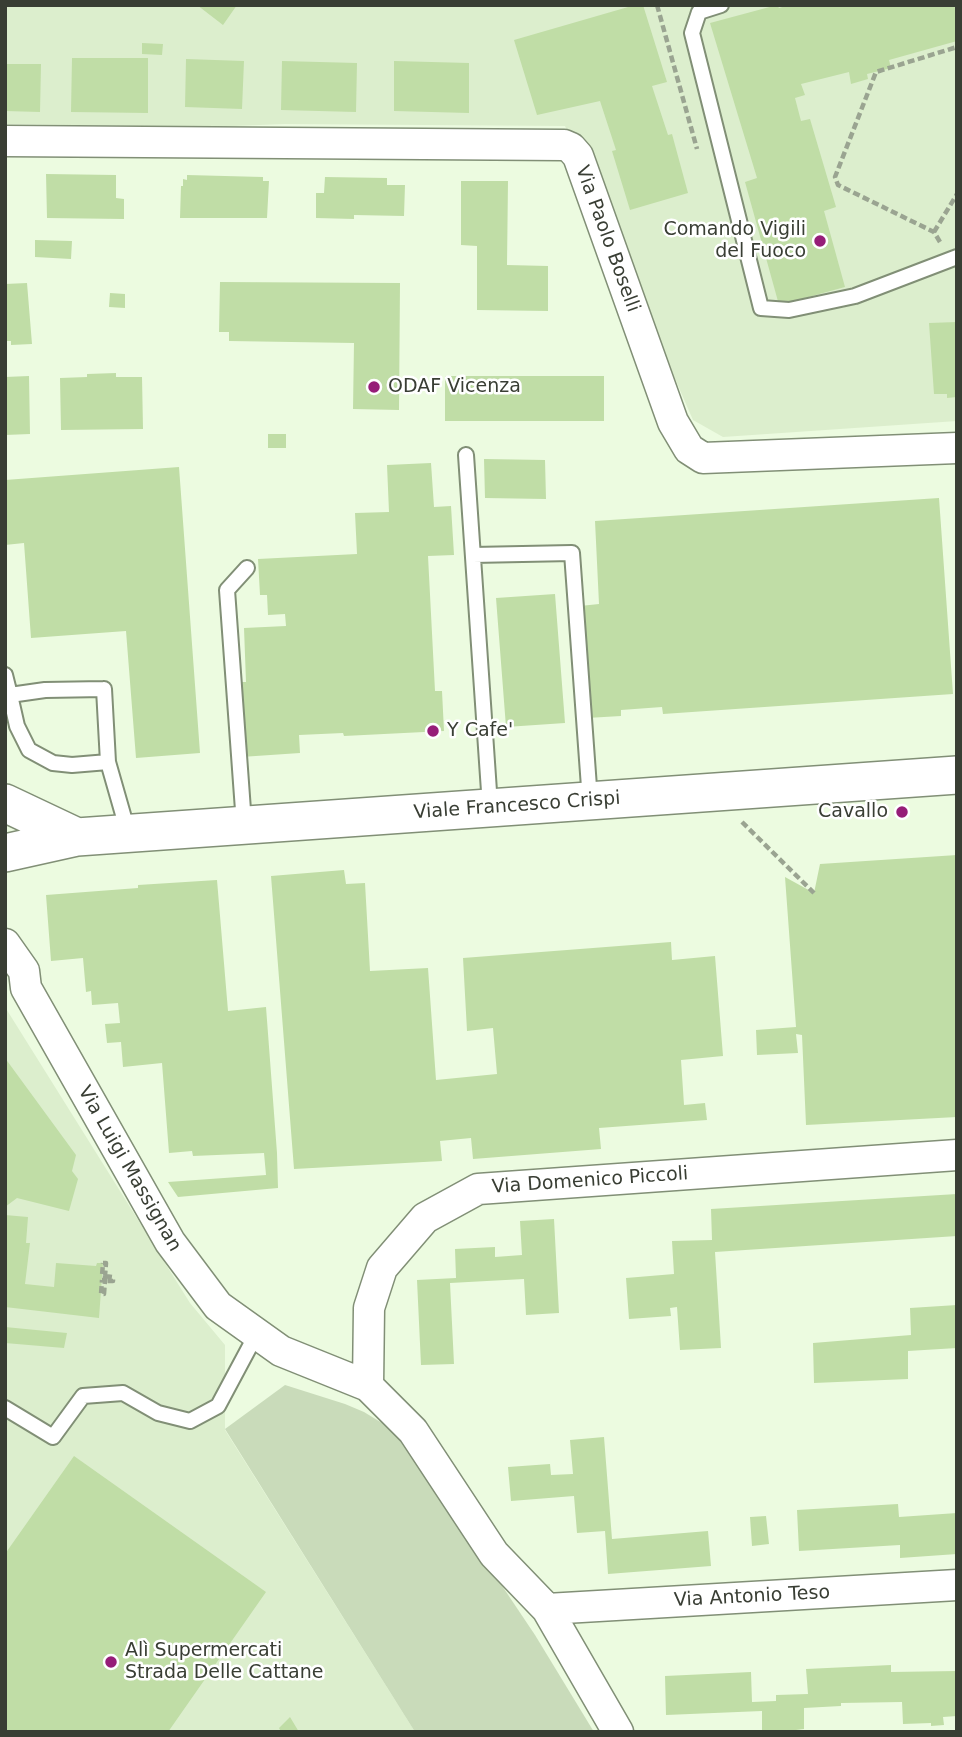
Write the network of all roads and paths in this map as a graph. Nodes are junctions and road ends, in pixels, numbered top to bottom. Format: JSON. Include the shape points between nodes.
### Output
{"nodes":[{"id":1,"x":721,"y":5,"type":"edge"},
{"id":2,"x":957,"y":47,"type":"edge"},
{"id":3,"x":5,"y":141,"type":"edge"},
{"id":4,"x":957,"y":194,"type":"edge"},
{"id":5,"x":934,"y":232,"type":"junction"},
{"id":6,"x":953,"y":259,"type":"edge"},
{"id":7,"x":957,"y":448,"type":"edge"},
{"id":8,"x":466,"y":455,"type":"dead end"},
{"id":9,"x":473,"y":555,"type":"junction"},
{"id":10,"x":247,"y":568,"type":"dead end"},
{"id":11,"x":5,"y":675,"type":"edge"},
{"id":12,"x":10,"y":695,"type":"junction"},
{"id":13,"x":108,"y":762,"type":"junction"},
{"id":14,"x":957,"y":775,"type":"edge"},
{"id":15,"x":713,"y":792,"type":"junction"},
{"id":16,"x":590,"y":801,"type":"junction"},
{"id":17,"x":5,"y":803,"type":"edge"},
{"id":18,"x":490,"y":808,"type":"junction"},
{"id":19,"x":5,"y":811,"type":"edge"},
{"id":20,"x":244,"y":825,"type":"junction"},
{"id":21,"x":129,"y":833,"type":"junction"},
{"id":22,"x":77,"y":837,"type":"junction"},
{"id":23,"x":5,"y":842,"type":"edge"},
{"id":24,"x":5,"y":853,"type":"edge"},
{"id":25,"x":814,"y":893,"type":"dead end"},
{"id":26,"x":5,"y":944,"type":"edge"},
{"id":27,"x":16,"y":981,"type":"edge"},
{"id":28,"x":957,"y":1155,"type":"edge"},
{"id":29,"x":257,"y":1334,"type":"junction"},
{"id":30,"x":368,"y":1386,"type":"junction"},
{"id":31,"x":5,"y":1408,"type":"edge"},
{"id":32,"x":957,"y":1585,"type":"edge"},
{"id":33,"x":547,"y":1609,"type":"junction"},
{"id":34,"x":618,"y":1732,"type":"edge"}],
"edges":[{"from":1,"to":6,"type":"lane","via":[[699,12],[692,33],[761,307],[789,310],[855,296]]},
{"from":2,"to":5,"type":"path","via":[[876,72],[835,177],[838,185]]},
{"from":3,"to":7,"type":"street","name":"Via Paolo Boselli","via":[[564,145],[578,156],[673,422],[689,449],[703,458]]},
{"from":4,"to":5,"type":"path"},
{"from":5,"to":6,"type":"path"},
{"from":8,"to":9,"type":"lane"},
{"from":9,"to":16,"type":"lane","via":[[572,553]]},
{"from":9,"to":18,"type":"lane"},
{"from":10,"to":20,"type":"lane","via":[[227,590]]},
{"from":11,"to":12,"type":"lane"},
{"from":12,"to":13,"type":"lane","via":[[17,726],[29,750],[53,763]]},
{"from":12,"to":13,"type":"lane","via":[[104,689]]},
{"from":13,"to":21,"type":"lane"},
{"from":14,"to":15,"type":"street","name":"Viale Francesco Crispi"},
{"from":15,"to":16,"type":"street","name":"Viale Francesco Crispi"},
{"from":15,"to":25,"type":"path"},
{"from":16,"to":18,"type":"street","name":"Viale Francesco Crispi"},
{"from":17,"to":22,"type":"street","name":"Viale Francesco Crispi"},
{"from":18,"to":20,"type":"street","name":"Viale Francesco Crispi"},
{"from":19,"to":23,"type":"street","via":[[9,828]]},
{"from":20,"to":21,"type":"street","name":"Viale Francesco Crispi"},
{"from":21,"to":22,"type":"street","name":"Viale Francesco Crispi"},
{"from":22,"to":24,"type":"street","name":"Viale Francesco Crispi"},
{"from":26,"to":27,"type":"street","name":"Via Luigi Massignan","via":[[24,971]]},
{"from":27,"to":29,"type":"street","name":"Via Luigi Massignan","via":[[170,1242],[218,1306]]},
{"from":28,"to":30,"type":"street","name":"Via Domenico Piccoli","via":[[478,1189],[425,1218],[382,1268],[369,1308]]},
{"from":29,"to":30,"type":"street","name":"Via Luigi Massignan","via":[[281,1351]]},
{"from":29,"to":31,"type":"lane","via":[[218,1406],[190,1422],[158,1413],[122,1393],[83,1396],[53,1437]]},
{"from":30,"to":33,"type":"street","via":[[413,1431],[494,1554]]},
{"from":32,"to":33,"type":"street","name":"Via Antonio Teso"},
{"from":33,"to":34,"type":"street"}]}
